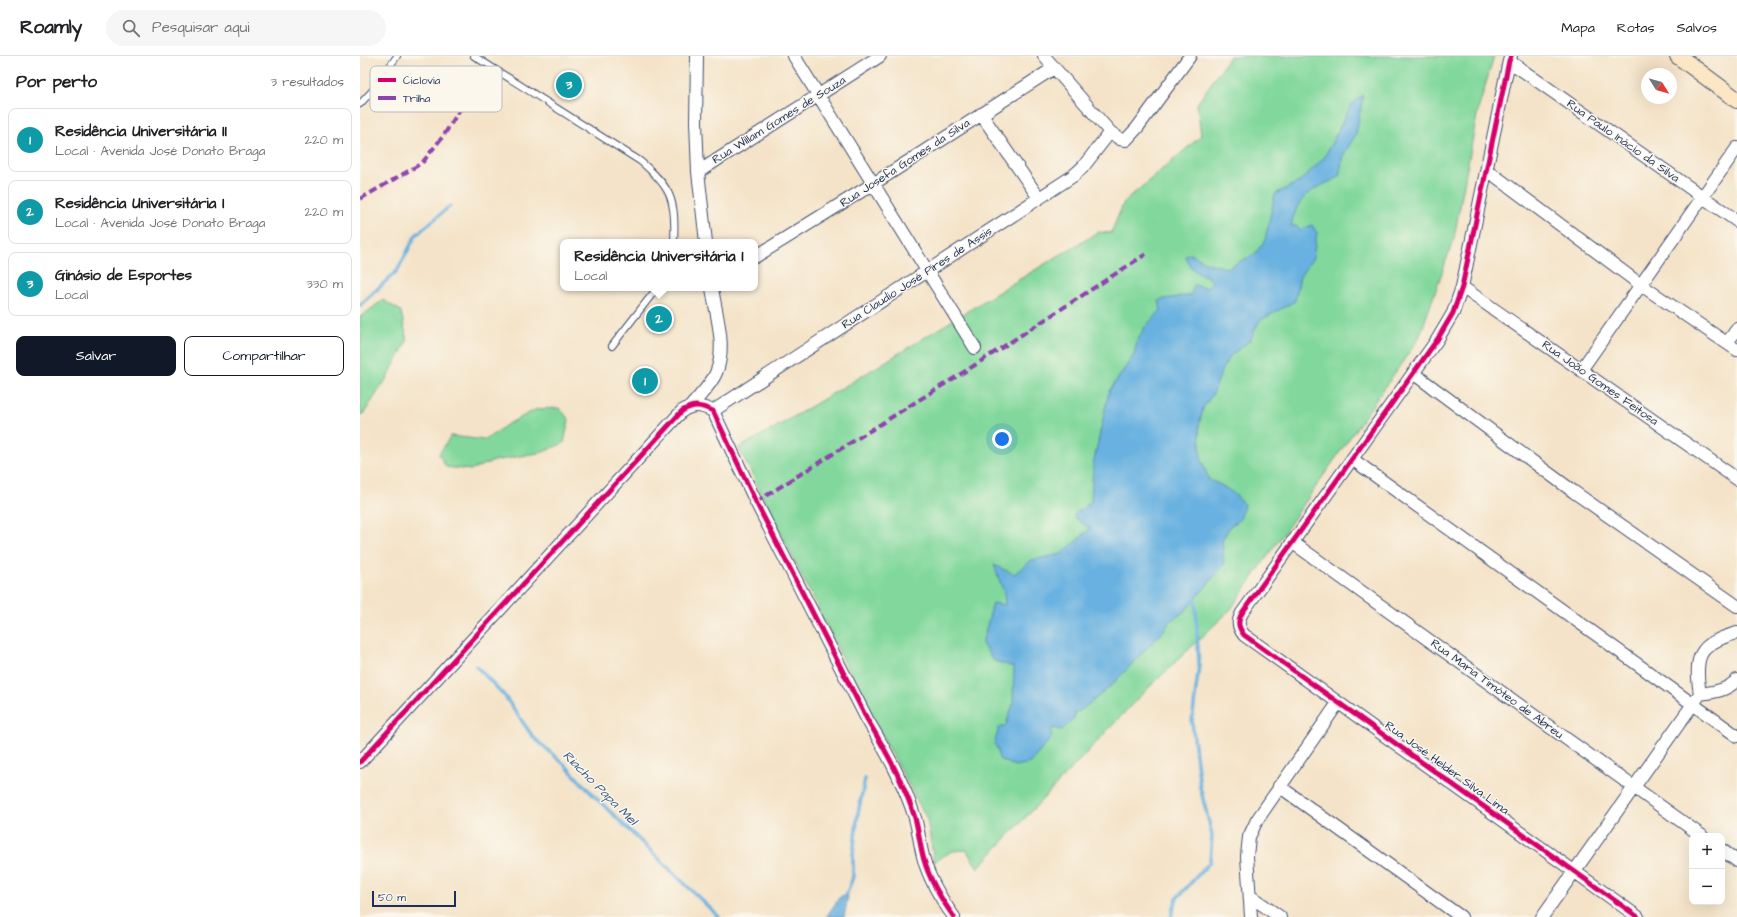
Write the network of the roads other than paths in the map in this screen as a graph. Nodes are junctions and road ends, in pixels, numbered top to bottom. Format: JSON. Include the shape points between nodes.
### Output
{"nodes":[{"id":1,"x":396,"y":56,"type":"edge"},
{"id":2,"x":474,"y":56,"type":"edge"},
{"id":3,"x":697,"y":56,"type":"edge"},
{"id":4,"x":794,"y":56,"type":"edge"},
{"id":5,"x":880,"y":56,"type":"edge"},
{"id":6,"x":1044,"y":56,"type":"edge"},
{"id":7,"x":1678,"y":56,"type":"edge"},
{"id":8,"x":1185,"y":58,"type":"edge"},
{"id":9,"x":1510,"y":59,"type":"edge"},
{"id":10,"x":389,"y":66,"type":"edge"},
{"id":11,"x":490,"y":66,"type":"edge"},
{"id":12,"x":1054,"y":68,"type":"junction"},
{"id":13,"x":502,"y":74,"type":"edge"},
{"id":14,"x":370,"y":93,"type":"edge"},
{"id":15,"x":819,"y":94,"type":"junction"},
{"id":16,"x":1737,"y":100,"type":"edge"},
{"id":17,"x":360,"y":104,"type":"edge"},
{"id":18,"x":981,"y":114,"type":"junction"},
{"id":19,"x":1110,"y":132,"type":"junction"},
{"id":20,"x":1737,"y":148,"type":"edge"},
{"id":21,"x":1487,"y":170,"type":"junction"},
{"id":22,"x":698,"y":172,"type":"junction"},
{"id":23,"x":873,"y":184,"type":"junction"},
{"id":24,"x":1039,"y":198,"type":"junction"},
{"id":25,"x":1704,"y":198,"type":"junction"},
{"id":26,"x":1737,"y":221,"type":"edge"},
{"id":27,"x":674,"y":239,"type":"edge"},
{"id":28,"x":706,"y":239,"type":"edge"},
{"id":29,"x":758,"y":255,"type":"edge"},
{"id":30,"x":928,"y":270,"type":"junction"},
{"id":31,"x":1641,"y":285,"type":"junction"},
{"id":32,"x":1462,"y":287,"type":"junction"},
{"id":33,"x":655,"y":291,"type":"edge"},
{"id":34,"x":712,"y":291,"type":"edge"},
{"id":35,"x":1737,"y":329,"type":"edge"},
{"id":36,"x":612,"y":346,"type":"dead end"},
{"id":37,"x":1732,"y":346,"type":"edge"},
{"id":38,"x":975,"y":348,"type":"dead end"},
{"id":39,"x":1581,"y":370,"type":"junction"},
{"id":40,"x":1413,"y":373,"type":"junction"},
{"id":41,"x":692,"y":405,"type":"junction"},
{"id":42,"x":713,"y":411,"type":"junction"},
{"id":43,"x":1352,"y":459,"type":"junction"},
{"id":44,"x":1737,"y":479,"type":"edge"},
{"id":45,"x":1292,"y":542,"type":"junction"},
{"id":46,"x":1737,"y":606,"type":"edge"},
{"id":47,"x":1737,"y":633,"type":"edge"},
{"id":48,"x":1737,"y":680,"type":"edge"},
{"id":49,"x":1700,"y":694,"type":"junction"},
{"id":50,"x":1338,"y":702,"type":"junction"},
{"id":51,"x":1692,"y":704,"type":"junction"},
{"id":52,"x":1737,"y":736,"type":"edge"},
{"id":53,"x":360,"y":762,"type":"edge"},
{"id":54,"x":1279,"y":786,"type":"junction"},
{"id":55,"x":1633,"y":787,"type":"junction"},
{"id":56,"x":1698,"y":833,"type":"edge"},
{"id":57,"x":1725,"y":852,"type":"edge"},
{"id":58,"x":1737,"y":861,"type":"edge"},
{"id":59,"x":1574,"y":871,"type":"junction"},
{"id":60,"x":1250,"y":896,"type":"junction"},
{"id":61,"x":954,"y":917,"type":"edge"},
{"id":62,"x":1251,"y":917,"type":"edge"},
{"id":63,"x":1280,"y":917,"type":"edge"},
{"id":64,"x":1462,"y":917,"type":"edge"},
{"id":65,"x":1542,"y":917,"type":"edge"},
{"id":66,"x":1638,"y":917,"type":"edge"}],
"edges":[{"from":1,"to":10,"type":"lane"},
{"from":2,"to":11,"type":"lane"},
{"from":3,"to":22,"type":"street"},
{"from":4,"to":15,"type":"street"},
{"from":5,"to":15,"type":"street","name":"Rua Willam Gomes de Souza"},
{"from":6,"to":12,"type":"street"},
{"from":7,"to":16,"type":"street"},
{"from":8,"to":19,"type":"street","via":[[1126,140]]},
{"from":9,"to":21,"type":"street"},
{"from":9,"to":25,"type":"street","name":"Rua Paulo Inácio da Silva"},
{"from":12,"to":18,"type":"street","name":"Rua Josefa Gomes da Silva"},
{"from":12,"to":19,"type":"street"},
{"from":13,"to":27,"type":"lane","via":[[640,161],[660,177],[670,196],[675,219]]},
{"from":14,"to":17,"type":"lane"},
{"from":15,"to":22,"type":"street","name":"Rua Willam Gomes de Souza"},
{"from":15,"to":23,"type":"street"},
{"from":18,"to":23,"type":"street","name":"Rua Josefa Gomes da Silva"},
{"from":18,"to":24,"type":"street"},
{"from":19,"to":24,"type":"street","name":"Rua Claudio José Pires de Assis","via":[[1082,167]]},
{"from":20,"to":25,"type":"street"},
{"from":21,"to":31,"type":"street"},
{"from":21,"to":32,"type":"street"},
{"from":22,"to":28,"type":"street"},
{"from":23,"to":29,"type":"street","name":"Rua Josefa Gomes da Silva"},
{"from":23,"to":30,"type":"street"},
{"from":24,"to":30,"type":"street","name":"Rua Claudio José Pires de Assis"},
{"from":25,"to":26,"type":"street","name":"Rua Paulo Inácio da Silva"},
{"from":25,"to":31,"type":"street"},
{"from":30,"to":38,"type":"street"},
{"from":30,"to":42,"type":"street","name":"Rua Claudio José Pires de Assis"},
{"from":31,"to":37,"type":"street"},
{"from":31,"to":39,"type":"street"},
{"from":32,"to":39,"type":"street","name":"Rua João Gomes Feitosa"},
{"from":32,"to":40,"type":"street","via":[[1453,313]]},
{"from":33,"to":36,"type":"lane"},
{"from":34,"to":41,"type":"street","via":[[721,343],[720,360],[716,375]]},
{"from":35,"to":37,"type":"street"},
{"from":39,"to":44,"type":"street","name":"Rua João Gomes Feitosa"},
{"from":40,"to":43,"type":"street"},
{"from":40,"to":46,"type":"street","via":[[1574,492]]},
{"from":41,"to":42,"type":"street","via":[[703,406]]},
{"from":41,"to":53,"type":"street","via":[[682,412]]},
{"from":42,"to":61,"type":"street","via":[[756,502],[867,720],[887,752],[915,819],[930,880]]},
{"from":43,"to":45,"type":"street"},
{"from":43,"to":51,"type":"street"},
{"from":45,"to":50,"type":"street","name":"Rua José Helder Silva Lima","via":[[1242,613],[1238,621],[1239,628],[1244,635]]},
{"from":45,"to":55,"type":"street","name":"Rua Maria Timóteo de Abreu"},
{"from":47,"to":49,"type":"street","via":[[1714,642],[1698,660],[1696,671]]},
{"from":48,"to":49,"type":"street","via":[[1718,692]]},
{"from":49,"to":51,"type":"street"},
{"from":50,"to":54,"type":"street"},
{"from":50,"to":59,"type":"street","name":"Rua José Helder Silva Lima"},
{"from":51,"to":52,"type":"street"},
{"from":51,"to":55,"type":"street"},
{"from":54,"to":60,"type":"street","via":[[1249,837],[1247,856]]},
{"from":54,"to":64,"type":"street"},
{"from":55,"to":56,"type":"street","name":"Rua Maria Timóteo de Abreu"},
{"from":55,"to":59,"type":"street"},
{"from":57,"to":58,"type":"street"},
{"from":59,"to":65,"type":"street"},
{"from":59,"to":66,"type":"street","name":"Rua José Helder Silva Lima"},
{"from":60,"to":62,"type":"street"},
{"from":60,"to":63,"type":"street"}]}
